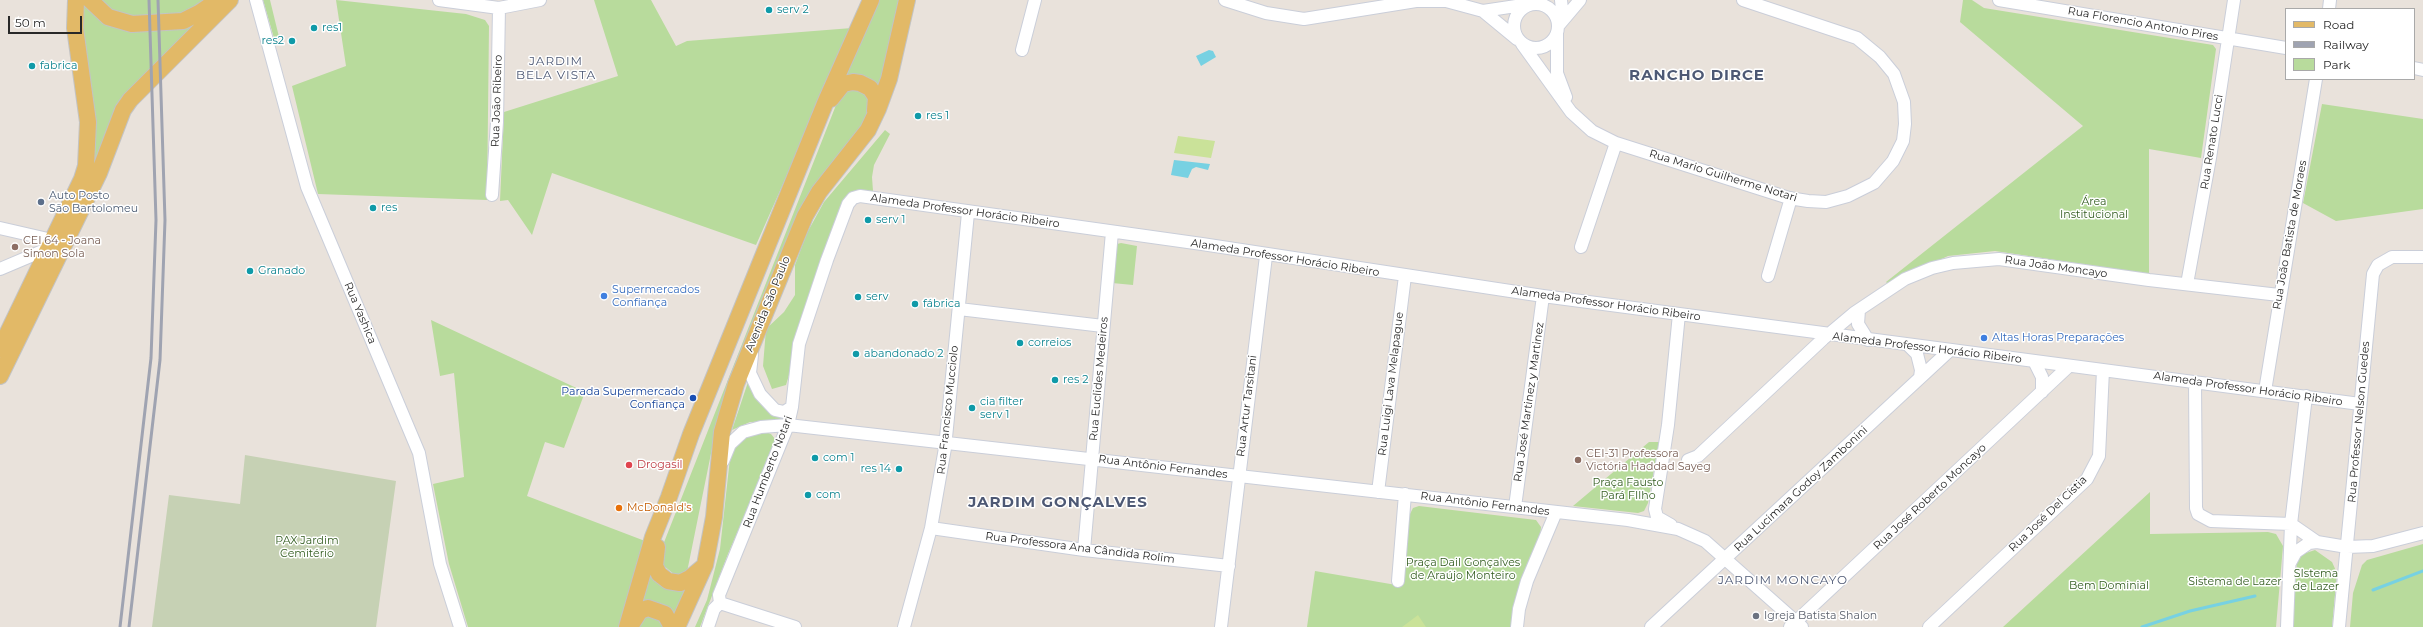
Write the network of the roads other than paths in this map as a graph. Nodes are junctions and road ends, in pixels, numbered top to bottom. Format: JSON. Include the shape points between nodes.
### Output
{"nodes":[{"id":1,"x":76,"y":0,"type":"edge"},
{"id":2,"x":90,"y":0,"type":"edge"},
{"id":3,"x":220,"y":0,"type":"edge"},
{"id":4,"x":439,"y":0,"type":"edge"},
{"id":5,"x":540,"y":0,"type":"edge"},
{"id":6,"x":871,"y":0,"type":"edge"},
{"id":7,"x":907,"y":0,"type":"edge"},
{"id":8,"x":914,"y":0,"type":"edge"},
{"id":9,"x":1035,"y":0,"type":"edge"},
{"id":10,"x":1225,"y":0,"type":"edge"},
{"id":11,"x":1561,"y":0,"type":"edge"},
{"id":12,"x":1580,"y":0,"type":"edge"},
{"id":13,"x":1743,"y":0,"type":"edge"},
{"id":14,"x":1999,"y":0,"type":"edge"},
{"id":15,"x":2234,"y":0,"type":"edge"},
{"id":16,"x":256,"y":1,"type":"edge"},
{"id":17,"x":1536,"y":2,"type":"edge"},
{"id":18,"x":499,"y":8,"type":"junction"},
{"id":19,"x":1483,"y":11,"type":"junction"},
{"id":20,"x":901,"y":25,"type":"junction"},
{"id":21,"x":1560,"y":25,"type":"junction"},
{"id":22,"x":2228,"y":38,"type":"junction"},
{"id":23,"x":1520,"y":42,"type":"junction"},
{"id":24,"x":2285,"y":48,"type":"edge"},
{"id":25,"x":1022,"y":50,"type":"dead end"},
{"id":26,"x":2316,"y":80,"type":"edge"},
{"id":27,"x":868,"y":130,"type":"junction"},
{"id":28,"x":815,"y":131,"type":"junction"},
{"id":29,"x":1592,"y":131,"type":"junction"},
{"id":30,"x":1616,"y":142,"type":"junction"},
{"id":31,"x":492,"y":195,"type":"dead end"},
{"id":32,"x":853,"y":198,"type":"joint"},
{"id":33,"x":1792,"y":198,"type":"junction"},
{"id":34,"x":968,"y":213,"type":"junction"},
{"id":35,"x":0,"y":228,"type":"edge"},
{"id":36,"x":1112,"y":232,"type":"junction"},
{"id":37,"x":56,"y":243,"type":"junction"},
{"id":38,"x":1581,"y":247,"type":"dead end"},
{"id":39,"x":1266,"y":256,"type":"junction"},
{"id":40,"x":2423,"y":257,"type":"edge"},
{"id":41,"x":0,"y":269,"type":"edge"},
{"id":42,"x":1405,"y":276,"type":"junction"},
{"id":43,"x":1768,"y":276,"type":"dead end"},
{"id":44,"x":2187,"y":284,"type":"junction"},
{"id":45,"x":2279,"y":295,"type":"junction"},
{"id":46,"x":1543,"y":296,"type":"junction"},
{"id":47,"x":959,"y":309,"type":"junction"},
{"id":48,"x":1859,"y":310,"type":"junction"},
{"id":49,"x":1679,"y":314,"type":"junction"},
{"id":50,"x":1103,"y":326,"type":"junction"},
{"id":51,"x":755,"y":334,"type":"junction"},
{"id":52,"x":1829,"y":335,"type":"junction"},
{"id":53,"x":1868,"y":340,"type":"junction"},
{"id":54,"x":1908,"y":345,"type":"junction"},
{"id":55,"x":0,"y":349,"type":"edge"},
{"id":56,"x":1950,"y":350,"type":"junction"},
{"id":57,"x":2034,"y":361,"type":"junction"},
{"id":58,"x":2068,"y":366,"type":"junction"},
{"id":59,"x":2103,"y":370,"type":"junction"},
{"id":60,"x":0,"y":376,"type":"edge"},
{"id":61,"x":1920,"y":377,"type":"junction"},
{"id":62,"x":2195,"y":382,"type":"junction"},
{"id":63,"x":2265,"y":391,"type":"junction"},
{"id":64,"x":2042,"y":392,"type":"junction"},
{"id":65,"x":2306,"y":396,"type":"junction"},
{"id":66,"x":2360,"y":404,"type":"junction"},
{"id":67,"x":792,"y":407,"type":"junction"},
{"id":68,"x":788,"y":425,"type":"junction"},
{"id":69,"x":946,"y":443,"type":"junction"},
{"id":70,"x":683,"y":456,"type":"junction"},
{"id":71,"x":1092,"y":458,"type":"junction"},
{"id":72,"x":1688,"y":460,"type":"dead end"},
{"id":73,"x":719,"y":470,"type":"junction"},
{"id":74,"x":1239,"y":477,"type":"junction"},
{"id":75,"x":1378,"y":492,"type":"junction"},
{"id":76,"x":1405,"y":494,"type":"junction"},
{"id":77,"x":1515,"y":507,"type":"junction"},
{"id":78,"x":1655,"y":509,"type":"junction"},
{"id":79,"x":1556,"y":512,"type":"junction"},
{"id":80,"x":1628,"y":520,"type":"junction"},
{"id":81,"x":2291,"y":524,"type":"junction"},
{"id":82,"x":931,"y":528,"type":"junction"},
{"id":83,"x":1678,"y":529,"type":"junction"},
{"id":84,"x":2423,"y":533,"type":"edge"},
{"id":85,"x":2317,"y":542,"type":"junction"},
{"id":86,"x":2347,"y":547,"type":"junction"},
{"id":87,"x":1084,"y":550,"type":"junction"},
{"id":88,"x":1726,"y":559,"type":"junction"},
{"id":89,"x":705,"y":566,"type":"junction"},
{"id":90,"x":1229,"y":566,"type":"junction"},
{"id":91,"x":2290,"y":566,"type":"junction"},
{"id":92,"x":1398,"y":581,"type":"dead end"},
{"id":93,"x":720,"y":603,"type":"junction"},
{"id":94,"x":1796,"y":625,"type":"edge"},
{"id":95,"x":460,"y":627,"type":"edge"},
{"id":96,"x":627,"y":627,"type":"edge"},
{"id":97,"x":630,"y":627,"type":"edge"},
{"id":98,"x":672,"y":627,"type":"edge"},
{"id":99,"x":677,"y":627,"type":"edge"},
{"id":100,"x":708,"y":627,"type":"edge"},
{"id":101,"x":795,"y":627,"type":"edge"},
{"id":102,"x":904,"y":627,"type":"edge"},
{"id":103,"x":1221,"y":627,"type":"edge"},
{"id":104,"x":1517,"y":627,"type":"edge"},
{"id":105,"x":1651,"y":627,"type":"edge"},
{"id":106,"x":1929,"y":627,"type":"edge"},
{"id":107,"x":2287,"y":627,"type":"edge"},
{"id":108,"x":2339,"y":627,"type":"edge"}],
"edges":[{"from":1,"to":37,"type":"main road","via":[[75,28],[88,122],[88,147],[82,179]]},
{"from":2,"to":3,"type":"main road","via":[[108,17],[132,24],[182,21]]},
{"from":3,"to":37,"type":"main road","via":[[197,33],[122,110],[98,173]]},
{"from":4,"to":18,"type":"street"},
{"from":5,"to":18,"type":"street"},
{"from":6,"to":28,"type":"main road","name":"Avenida São Paulo","via":[[854,33]]},
{"from":7,"to":20,"type":"main road","name":"Avenida São Paulo"},
{"from":8,"to":20,"type":"street"},
{"from":9,"to":25,"type":"street"},
{"from":10,"to":19,"type":"street","name":"Rua Mario Guilherme Notari","via":[[1266,13],[1304,19],[1416,1],[1446,1]]},
{"from":11,"to":21,"type":"street"},
{"from":12,"to":21,"type":"street"},
{"from":13,"to":33,"type":"street","name":"Rua Mario Guilherme Notari","via":[[1857,38],[1880,57],[1894,74],[1904,102],[1903,141],[1893,161],[1874,183],[1848,196],[1826,202]]},
{"from":14,"to":22,"type":"street","name":"Rua Florencio Antonio Pires"},
{"from":15,"to":22,"type":"street","name":"Rua Renato Lucci"},
{"from":16,"to":95,"type":"street","name":"Rua Yashica","via":[[307,187],[419,453],[440,564]]},
{"from":17,"to":19,"type":"street","name":"Rua Mario Guilherme Notari"},
{"from":17,"to":21,"type":"street","name":"Rua Mario Guilherme Notari","via":[[1552,10]]},
{"from":17,"to":23,"type":"street","name":"Rua Mario Guilherme Notari","via":[[1522,7],[1514,20],[1513,28]]},
{"from":18,"to":31,"type":"street","name":"Rua Joāo Ribeiro","via":[[497,122]]},
{"from":19,"to":23,"type":"street","name":"Rua Mario Guilherme Notari"},
{"from":20,"to":27,"type":"main road","name":"Avenida São Paulo","via":[[889,79]]},
{"from":21,"to":23,"type":"street","via":[[1551,42],[1540,48]]},
{"from":21,"to":29,"type":"street","name":"Rua Mario Guilherme Notari","via":[[1557,73],[1562,91]]},
{"from":22,"to":24,"type":"street","name":"Rua Florencio Antonio Pires"},
{"from":22,"to":44,"type":"street","name":"Rua Renato Lucci"},
{"from":23,"to":29,"type":"street","name":"Rua Mario Guilherme Notari","via":[[1571,112]]},
{"from":26,"to":45,"type":"street","name":"Rua João Batista de Moraes"},
{"from":27,"to":28,"type":"main road","via":[[876,108],[876,97],[870,88],[853,82],[843,84],[837,90]]},
{"from":27,"to":51,"type":"main road","name":"Avenida São Paulo","via":[[819,192],[805,216]]},
{"from":28,"to":70,"type":"main road","name":"Avenida São Paulo"},
{"from":29,"to":30,"type":"street","name":"Rua Mario Guilherme Notari"},
{"from":30,"to":33,"type":"street","name":"Rua Mario Guilherme Notari"},
{"from":30,"to":38,"type":"street"},
{"from":32,"to":34,"type":"street","name":"Alameda Professor Horácio Ribeiro","via":[[860,196],[906,201]]},
{"from":32,"to":67,"type":"street","name":"Rua Humberto Notari","via":[[843,216],[799,344]]},
{"from":33,"to":43,"type":"street"},
{"from":34,"to":36,"type":"street","name":"Alameda Professor Horácio Ribeiro"},
{"from":34,"to":47,"type":"street","name":"Rua Francisco Mucciolo"},
{"from":35,"to":37,"type":"street"},
{"from":36,"to":39,"type":"street","name":"Alameda Professor Horácio Ribeiro"},
{"from":36,"to":50,"type":"street","name":"Rua Euclides Medeiros"},
{"from":37,"to":41,"type":"street"},
{"from":37,"to":55,"type":"main road"},
{"from":37,"to":60,"type":"main road"},
{"from":39,"to":42,"type":"street","name":"Alameda Professor Horácio Ribeiro"},
{"from":39,"to":74,"type":"street","name":"Rua Artur Tarsitani"},
{"from":40,"to":66,"type":"street","name":"Rua Professor Nelson Guedes","via":[[2392,257],[2378,265],[2373,274]]},
{"from":42,"to":46,"type":"street","name":"Alameda Professor Horácio Ribeiro"},
{"from":42,"to":75,"type":"street","name":"Rua Luigi Lava Melapague"},
{"from":44,"to":45,"type":"street","name":"Rua João Moncayo"},
{"from":44,"to":48,"type":"street","name":"Rua João Moncayo","via":[[2006,260],[1954,263],[1905,279]]},
{"from":45,"to":63,"type":"street","name":"Rua João Batista de Moraes"},
{"from":46,"to":49,"type":"street","name":"Alameda Professor Horácio Ribeiro"},
{"from":46,"to":77,"type":"street","name":"Rua José Martinez y Martinez"},
{"from":47,"to":50,"type":"street"},
{"from":47,"to":69,"type":"street","name":"Rua Francisco Mucciolo"},
{"from":48,"to":52,"type":"street","name":"Rua João Moncayo"},
{"from":48,"to":53,"type":"street","via":[[1858,324]]},
{"from":49,"to":52,"type":"street","name":"Alameda Professor Horácio Ribeiro"},
{"from":49,"to":78,"type":"street","via":[[1668,424]]},
{"from":50,"to":71,"type":"street","name":"Rua Euclides Medeiros"},
{"from":51,"to":67,"type":"street","via":[[750,374],[755,385],[775,410],[784,412]]},
{"from":51,"to":73,"type":"main road","name":"Avenida São Paulo","via":[[728,409],[722,432]]},
{"from":52,"to":53,"type":"street","name":"Alameda Professor Horácio Ribeiro"},
{"from":52,"to":72,"type":"street","name":"Rua João Moncayo","via":[[1698,456]]},
{"from":53,"to":54,"type":"street","name":"Alameda Professor Horácio Ribeiro"},
{"from":54,"to":56,"type":"street","name":"Alameda Professor Horácio Ribeiro"},
{"from":54,"to":61,"type":"street","via":[[1917,354]]},
{"from":56,"to":57,"type":"street","name":"Alameda Professor Horácio Ribeiro"},
{"from":56,"to":61,"type":"street","name":"Rua Lucimara Godoy Zambonini"},
{"from":57,"to":58,"type":"street","name":"Alameda Professor Horácio Ribeiro"},
{"from":57,"to":64,"type":"street","via":[[2042,377]]},
{"from":58,"to":59,"type":"street","name":"Alameda Professor Horácio Ribeiro"},
{"from":58,"to":64,"type":"street","name":"Rua José Roberto Moncayo"},
{"from":59,"to":62,"type":"street","name":"Alameda Professor Horácio Ribeiro"},
{"from":59,"to":106,"type":"street","name":"Rua José Del Cístia","via":[[2099,456],[2087,479]]},
{"from":61,"to":88,"type":"street","name":"Rua Lucimara Godoy Zambonini"},
{"from":62,"to":63,"type":"street","name":"Alameda Professor Horácio Ribeiro"},
{"from":62,"to":81,"type":"street","via":[[2198,514],[2204,520],[2211,521]]},
{"from":63,"to":65,"type":"street","name":"Alameda Professor Horácio Ribeiro"},
{"from":64,"to":94,"type":"street","name":"Rua José Roberto Moncayo"},
{"from":65,"to":66,"type":"street","name":"Alameda Professor Horácio Ribeiro"},
{"from":65,"to":81,"type":"street"},
{"from":66,"to":86,"type":"street","name":"Rua Professor Nelson Guedes"},
{"from":67,"to":68,"type":"street","name":"Rua Humberto Notari"},
{"from":68,"to":69,"type":"street","name":"Rua Antônio Fernandes"},
{"from":68,"to":73,"type":"street","name":"Rua Antônio Fernandes","via":[[761,427],[743,432],[730,444]]},
{"from":68,"to":93,"type":"street","name":"Rua Humberto Notari","via":[[756,520],[719,595]]},
{"from":69,"to":71,"type":"street","name":"Rua Antônio Fernandes"},
{"from":69,"to":82,"type":"street","name":"Rua Francisco Mucciolo"},
{"from":70,"to":89,"type":"main road","via":[[685,470],[655,554],[655,566],[659,574],[668,581],[680,583]]},
{"from":70,"to":96,"type":"main road","name":"Avenida São Paulo","via":[[652,537]]},
{"from":71,"to":74,"type":"street","name":"Rua Antônio Fernandes"},
{"from":71,"to":87,"type":"street","name":"Rua Euclides Medeiros"},
{"from":73,"to":89,"type":"main road","name":"Avenida São Paulo"},
{"from":74,"to":75,"type":"street","name":"Rua Antônio Fernandes"},
{"from":74,"to":90,"type":"street","name":"Rua Artur Tarsitani"},
{"from":75,"to":76,"type":"street","name":"Rua Antônio Fernandes"},
{"from":76,"to":77,"type":"street","name":"Rua Antônio Fernandes"},
{"from":76,"to":92,"type":"street"},
{"from":77,"to":79,"type":"street","name":"Rua Antônio Fernandes"},
{"from":78,"to":80,"type":"street","name":"Rua Antônio Fernandes","via":[[1648,516]]},
{"from":78,"to":83,"type":"street","name":"Rua Antônio Fernandes","via":[[1657,517]]},
{"from":79,"to":80,"type":"street","name":"Rua Antônio Fernandes"},
{"from":79,"to":104,"type":"street","via":[[1527,581]]},
{"from":80,"to":83,"type":"street","name":"Rua Antônio Fernandes"},
{"from":81,"to":85,"type":"street"},
{"from":81,"to":91,"type":"street"},
{"from":82,"to":87,"type":"street","name":"Rua Professora Ana Cândida Rolim"},
{"from":82,"to":102,"type":"street","name":"Rua Francisco Mucciolo"},
{"from":83,"to":88,"type":"street","name":"Rua Antônio Fernandes","via":[[1705,540]]},
{"from":84,"to":86,"type":"street","via":[[2373,546]]},
{"from":85,"to":86,"type":"street"},
{"from":85,"to":91,"type":"street","via":[[2309,543],[2296,552]]},
{"from":86,"to":108,"type":"street","name":"Rua Professor Nelson Guedes"},
{"from":87,"to":90,"type":"street","name":"Rua Professora Ana Cândida Rolim"},
{"from":88,"to":94,"type":"street","name":"Rua Antônio Fernandes"},
{"from":88,"to":105,"type":"street","name":"Rua Lucimara Godoy Zambonini"},
{"from":89,"to":99,"type":"main road","name":"Avenida São Paulo"},
{"from":90,"to":103,"type":"street","name":"Rua Artur Tarsitani"},
{"from":91,"to":107,"type":"street"},
{"from":93,"to":100,"type":"street","name":"Rua Humberto Notari","via":[[714,609]]},
{"from":93,"to":101,"type":"street"},
{"from":97,"to":98,"type":"main road","via":[[640,611],[648,608],[665,614]]}]}
